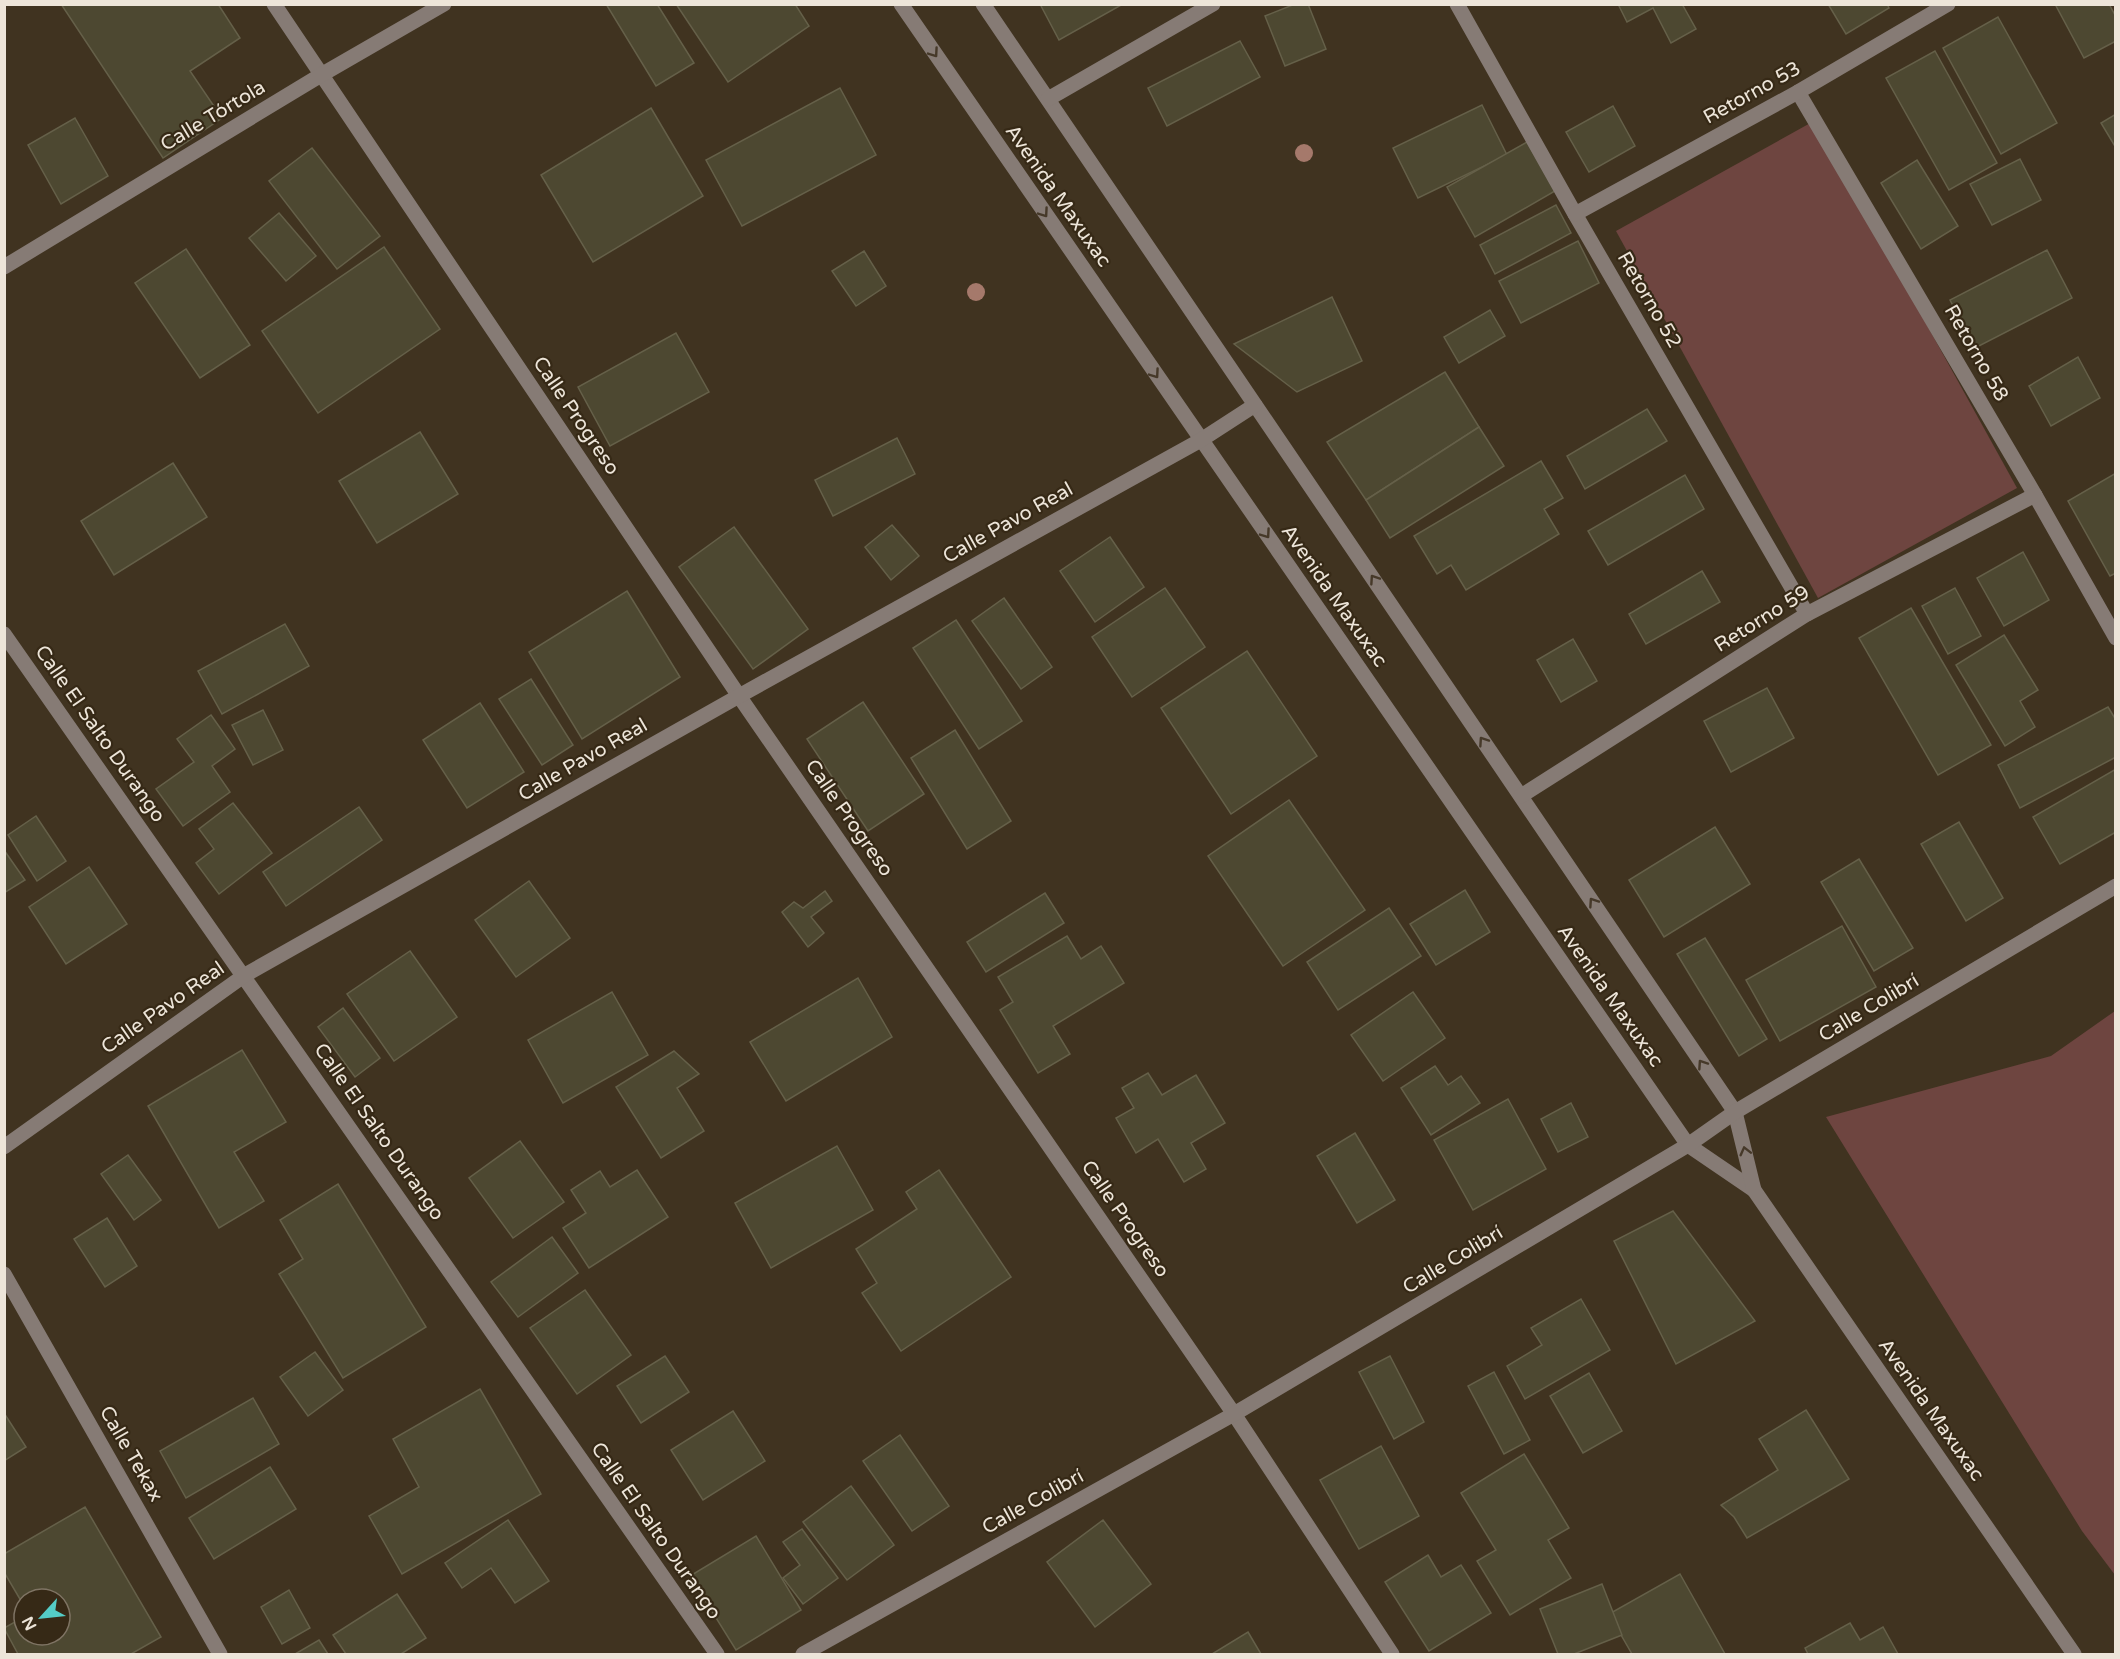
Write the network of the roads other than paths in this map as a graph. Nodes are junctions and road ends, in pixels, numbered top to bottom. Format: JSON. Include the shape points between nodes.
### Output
{"nodes":[{"id":1,"x":274,"y":4,"type":"edge"},
{"id":2,"x":444,"y":4,"type":"edge"},
{"id":3,"x":900,"y":4,"type":"edge"},
{"id":4,"x":983,"y":4,"type":"edge"},
{"id":5,"x":1213,"y":4,"type":"edge"},
{"id":6,"x":1457,"y":4,"type":"edge"},
{"id":7,"x":1948,"y":4,"type":"edge"},
{"id":8,"x":321,"y":75,"type":"junction"},
{"id":9,"x":1798,"y":92,"type":"junction"},
{"id":10,"x":1047,"y":99,"type":"junction"},
{"id":11,"x":1575,"y":214,"type":"junction"},
{"id":12,"x":4,"y":267,"type":"edge"},
{"id":13,"x":1255,"y":405,"type":"junction"},
{"id":14,"x":1201,"y":440,"type":"junction"},
{"id":15,"x":2035,"y":495,"type":"junction"},
{"id":16,"x":1807,"y":614,"type":"junction"},
{"id":17,"x":4,"y":634,"type":"edge"},
{"id":18,"x":2115,"y":638,"type":"edge"},
{"id":19,"x":739,"y":696,"type":"junction"},
{"id":20,"x":1521,"y":796,"type":"junction"},
{"id":21,"x":2115,"y":886,"type":"edge"},
{"id":22,"x":245,"y":975,"type":"junction"},
{"id":23,"x":1735,"y":1112,"type":"junction"},
{"id":24,"x":1688,"y":1146,"type":"junction"},
{"id":25,"x":4,"y":1147,"type":"edge"},
{"id":26,"x":1754,"y":1190,"type":"junction"},
{"id":27,"x":4,"y":1274,"type":"edge"},
{"id":28,"x":1234,"y":1414,"type":"junction"},
{"id":29,"x":220,"y":1654,"type":"edge"},
{"id":30,"x":717,"y":1654,"type":"edge"},
{"id":31,"x":803,"y":1654,"type":"edge"},
{"id":32,"x":1392,"y":1654,"type":"edge"},
{"id":33,"x":2074,"y":1654,"type":"edge"}],
"edges":[{"from":1,"to":8,"type":"street","name":"Calle Progreso"},
{"from":2,"to":8,"type":"street","name":"Calle Tórtola"},
{"from":3,"to":14,"type":"street","name":"Avenida Maxuxac","one_way":true},
{"from":4,"to":10,"type":"street","name":"Avenida Maxuxac"},
{"from":5,"to":10,"type":"street"},
{"from":6,"to":11,"type":"street","name":"Retorno 52"},
{"from":7,"to":9,"type":"street","name":"Retorno 53"},
{"from":8,"to":12,"type":"street","name":"Calle Tórtola"},
{"from":8,"to":19,"type":"street","name":"Calle Progreso"},
{"from":9,"to":11,"type":"street","name":"Retorno 53"},
{"from":9,"to":15,"type":"street","name":"Retorno 58"},
{"from":10,"to":13,"type":"street","name":"Avenida Maxuxac"},
{"from":11,"to":16,"type":"street","name":"Retorno 52"},
{"from":13,"to":14,"type":"street","name":"Calle Pavo Real"},
{"from":20,"to":13,"type":"street","name":"Avenida Maxuxac","one_way":true},
{"from":14,"to":19,"type":"street","name":"Calle Pavo Real"},
{"from":14,"to":24,"type":"street","name":"Avenida Maxuxac","one_way":true},
{"from":15,"to":16,"type":"street","name":"Retorno 59"},
{"from":15,"to":18,"type":"street","name":"Retorno 58"},
{"from":16,"to":20,"type":"street","name":"Retorno 59"},
{"from":17,"to":22,"type":"street","name":"Calle El Salto Durango"},
{"from":19,"to":22,"type":"street","name":"Calle Pavo Real"},
{"from":19,"to":28,"type":"street","name":"Calle Progreso"},
{"from":23,"to":20,"type":"street","name":"Avenida Maxuxac","one_way":true},
{"from":21,"to":23,"type":"street","name":"Calle Colibrí"},
{"from":22,"to":25,"type":"street","name":"Calle Pavo Real"},
{"from":22,"to":30,"type":"street","name":"Calle El Salto Durango"},
{"from":23,"to":24,"type":"street","name":"Calle Colibrí"},
{"from":26,"to":23,"type":"street","name":"Avenida Maxuxac","one_way":true},
{"from":24,"to":26,"type":"street","name":"Avenida Maxuxac"},
{"from":24,"to":28,"type":"street","name":"Calle Colibrí"},
{"from":26,"to":33,"type":"street","name":"Avenida Maxuxac"},
{"from":27,"to":29,"type":"street","name":"Calle Tekax"},
{"from":28,"to":31,"type":"street","name":"Calle Colibrí"},
{"from":28,"to":32,"type":"street","name":"Calle Progreso"}]}
